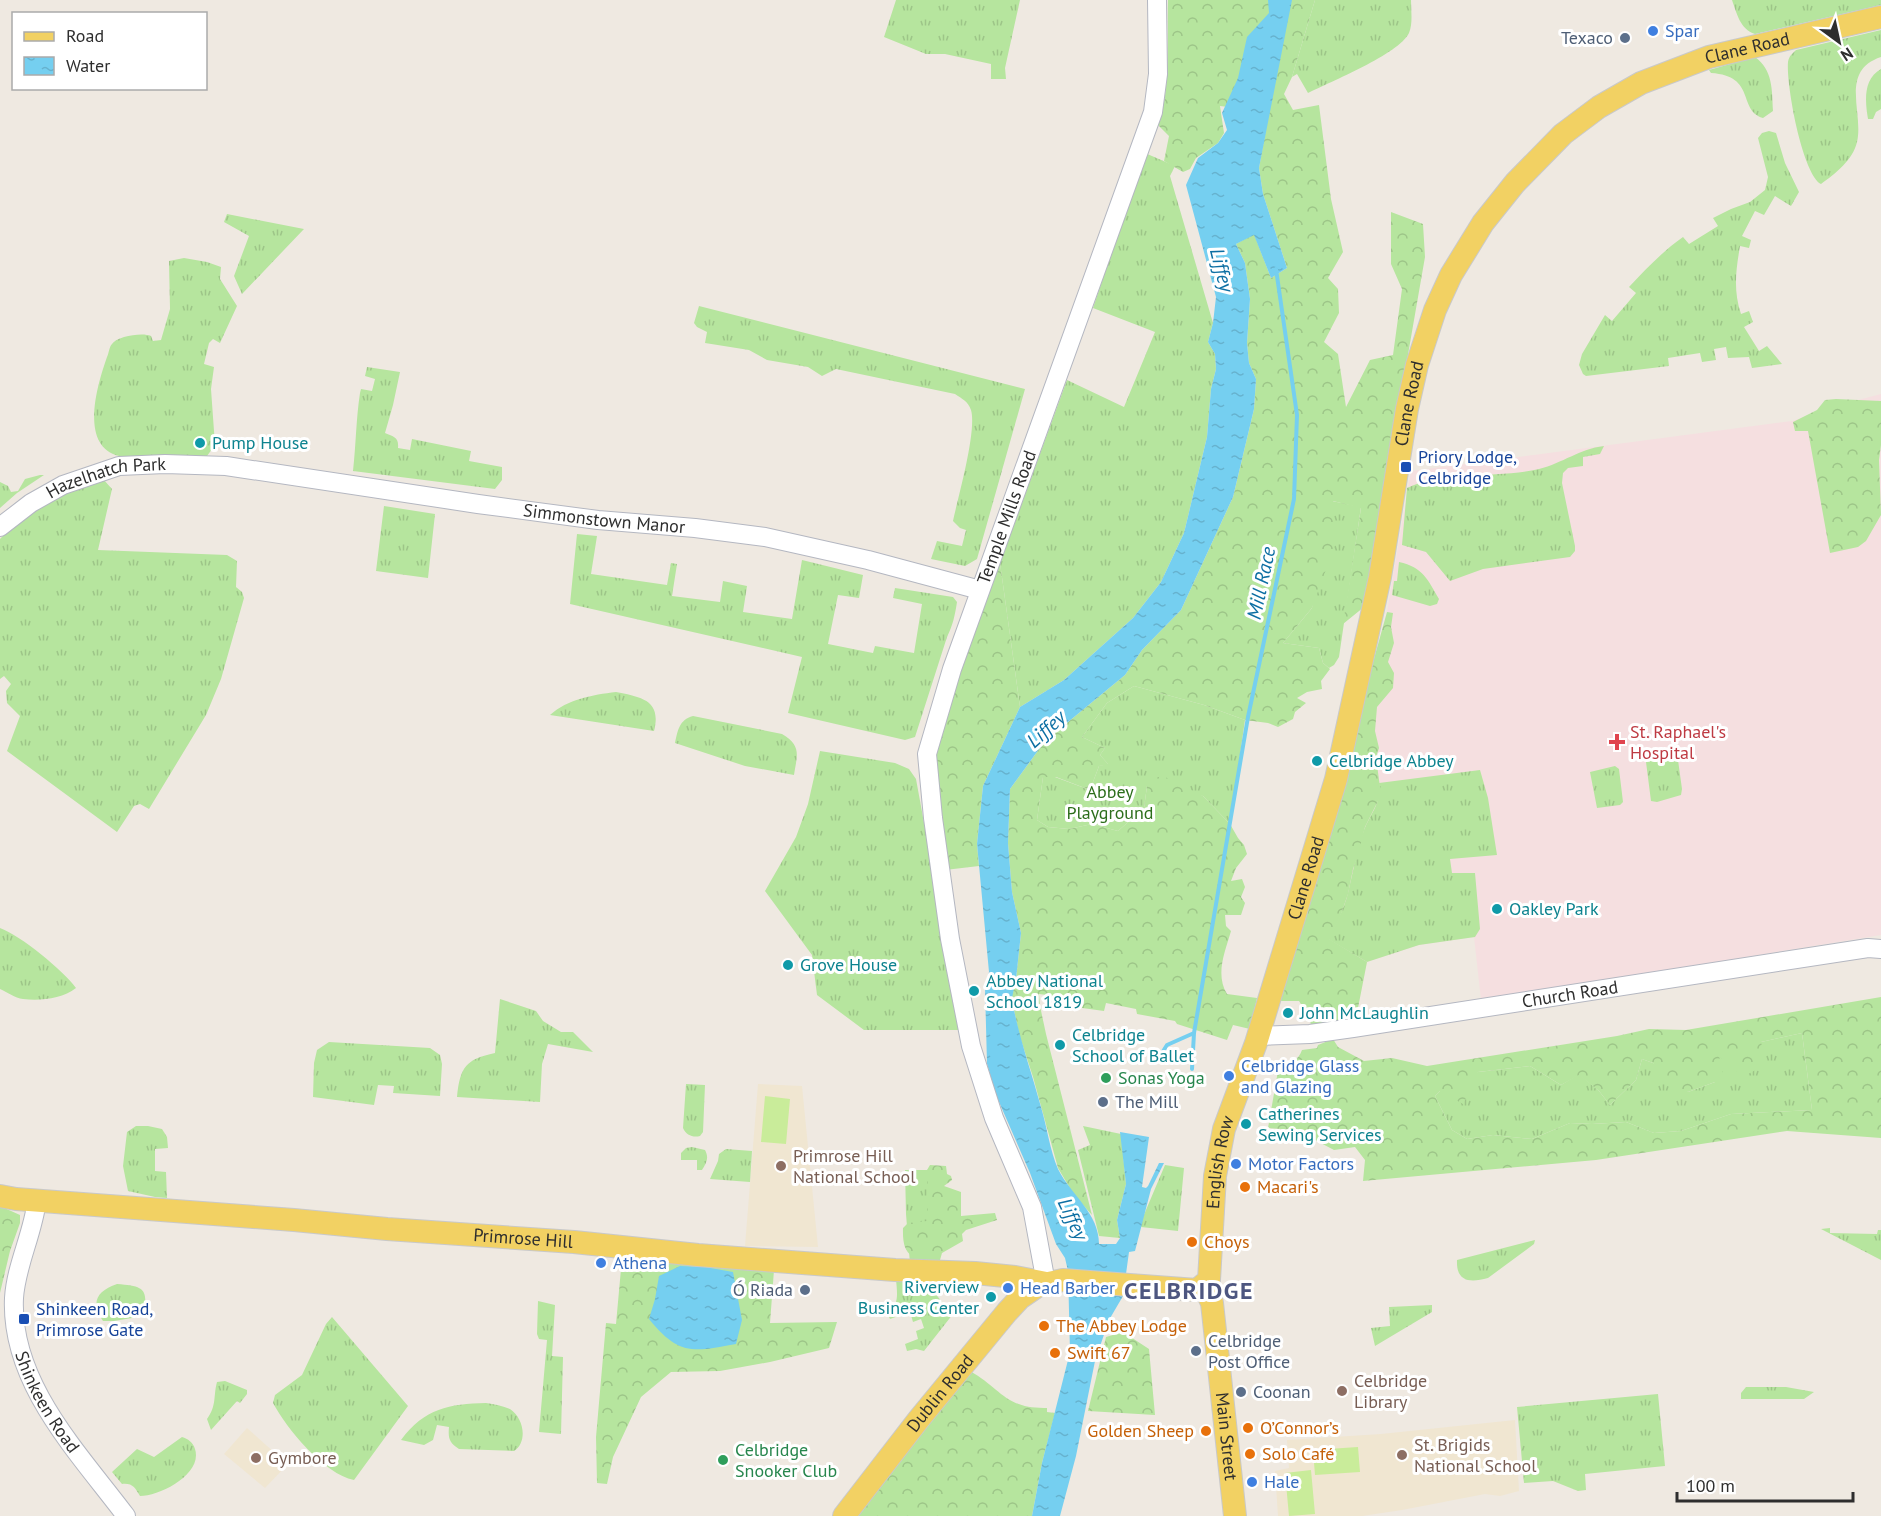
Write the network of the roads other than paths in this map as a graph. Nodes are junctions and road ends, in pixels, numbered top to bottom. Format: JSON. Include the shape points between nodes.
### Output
{"nodes":[{"id":1,"x":1157,"y":0,"type":"edge"},
{"id":2,"x":1881,"y":17,"type":"edge"},
{"id":3,"x":226,"y":466,"type":"joint"},
{"id":4,"x":0,"y":527,"type":"edge"},
{"id":5,"x":980,"y":590,"type":"junction"},
{"id":6,"x":1881,"y":949,"type":"edge"},
{"id":7,"x":1257,"y":1040,"type":"junction"},
{"id":8,"x":0,"y":1196,"type":"edge"},
{"id":9,"x":37,"y":1200,"type":"junction"},
{"id":10,"x":1055,"y":1282,"type":"junction"},
{"id":11,"x":1204,"y":1286,"type":"junction"},
{"id":12,"x":126,"y":1516,"type":"edge"},
{"id":13,"x":844,"y":1516,"type":"edge"},
{"id":14,"x":1235,"y":1516,"type":"edge"}],
"edges":[{"from":1,"to":5,"type":"street","name":"Temple Mills Road","via":[[1158,74],[1153,112]]},
{"from":2,"to":7,"type":"main road","name":"Clane Road","via":[[1709,57],[1618,95],[1544,151],[1473,238],[1443,292],[1417,365],[1380,577],[1336,780]]},
{"from":3,"to":4,"type":"street","name":"Hazelhatch Park","via":[[118,466],[63,485]]},
{"from":3,"to":5,"type":"street","name":"Simmonstown Manor","via":[[598,520],[765,537]]},
{"from":5,"to":10,"type":"street","name":"Temple Mills Road","via":[[927,754],[933,818],[950,939],[971,1046],[994,1118],[1032,1207]]},
{"from":6,"to":7,"type":"street","name":"Church Road"},
{"from":7,"to":11,"type":"main road","name":"English Row","via":[[1220,1147],[1211,1270]]},
{"from":8,"to":9,"type":"main road","name":"Primrose Hill"},
{"from":9,"to":10,"type":"main road","name":"Primrose Hill"},
{"from":9,"to":12,"type":"street","name":"Shinkeen Road","via":[[14,1296],[23,1363],[53,1419]]},
{"from":10,"to":11,"type":"main road","name":"Primrose Hill","via":[[1187,1290]]},
{"from":10,"to":13,"type":"main road","name":"Dublin Road","via":[[1030,1290],[990,1330]]},
{"from":11,"to":14,"type":"main road","name":"Main Street","via":[[1212,1304]]}]}
